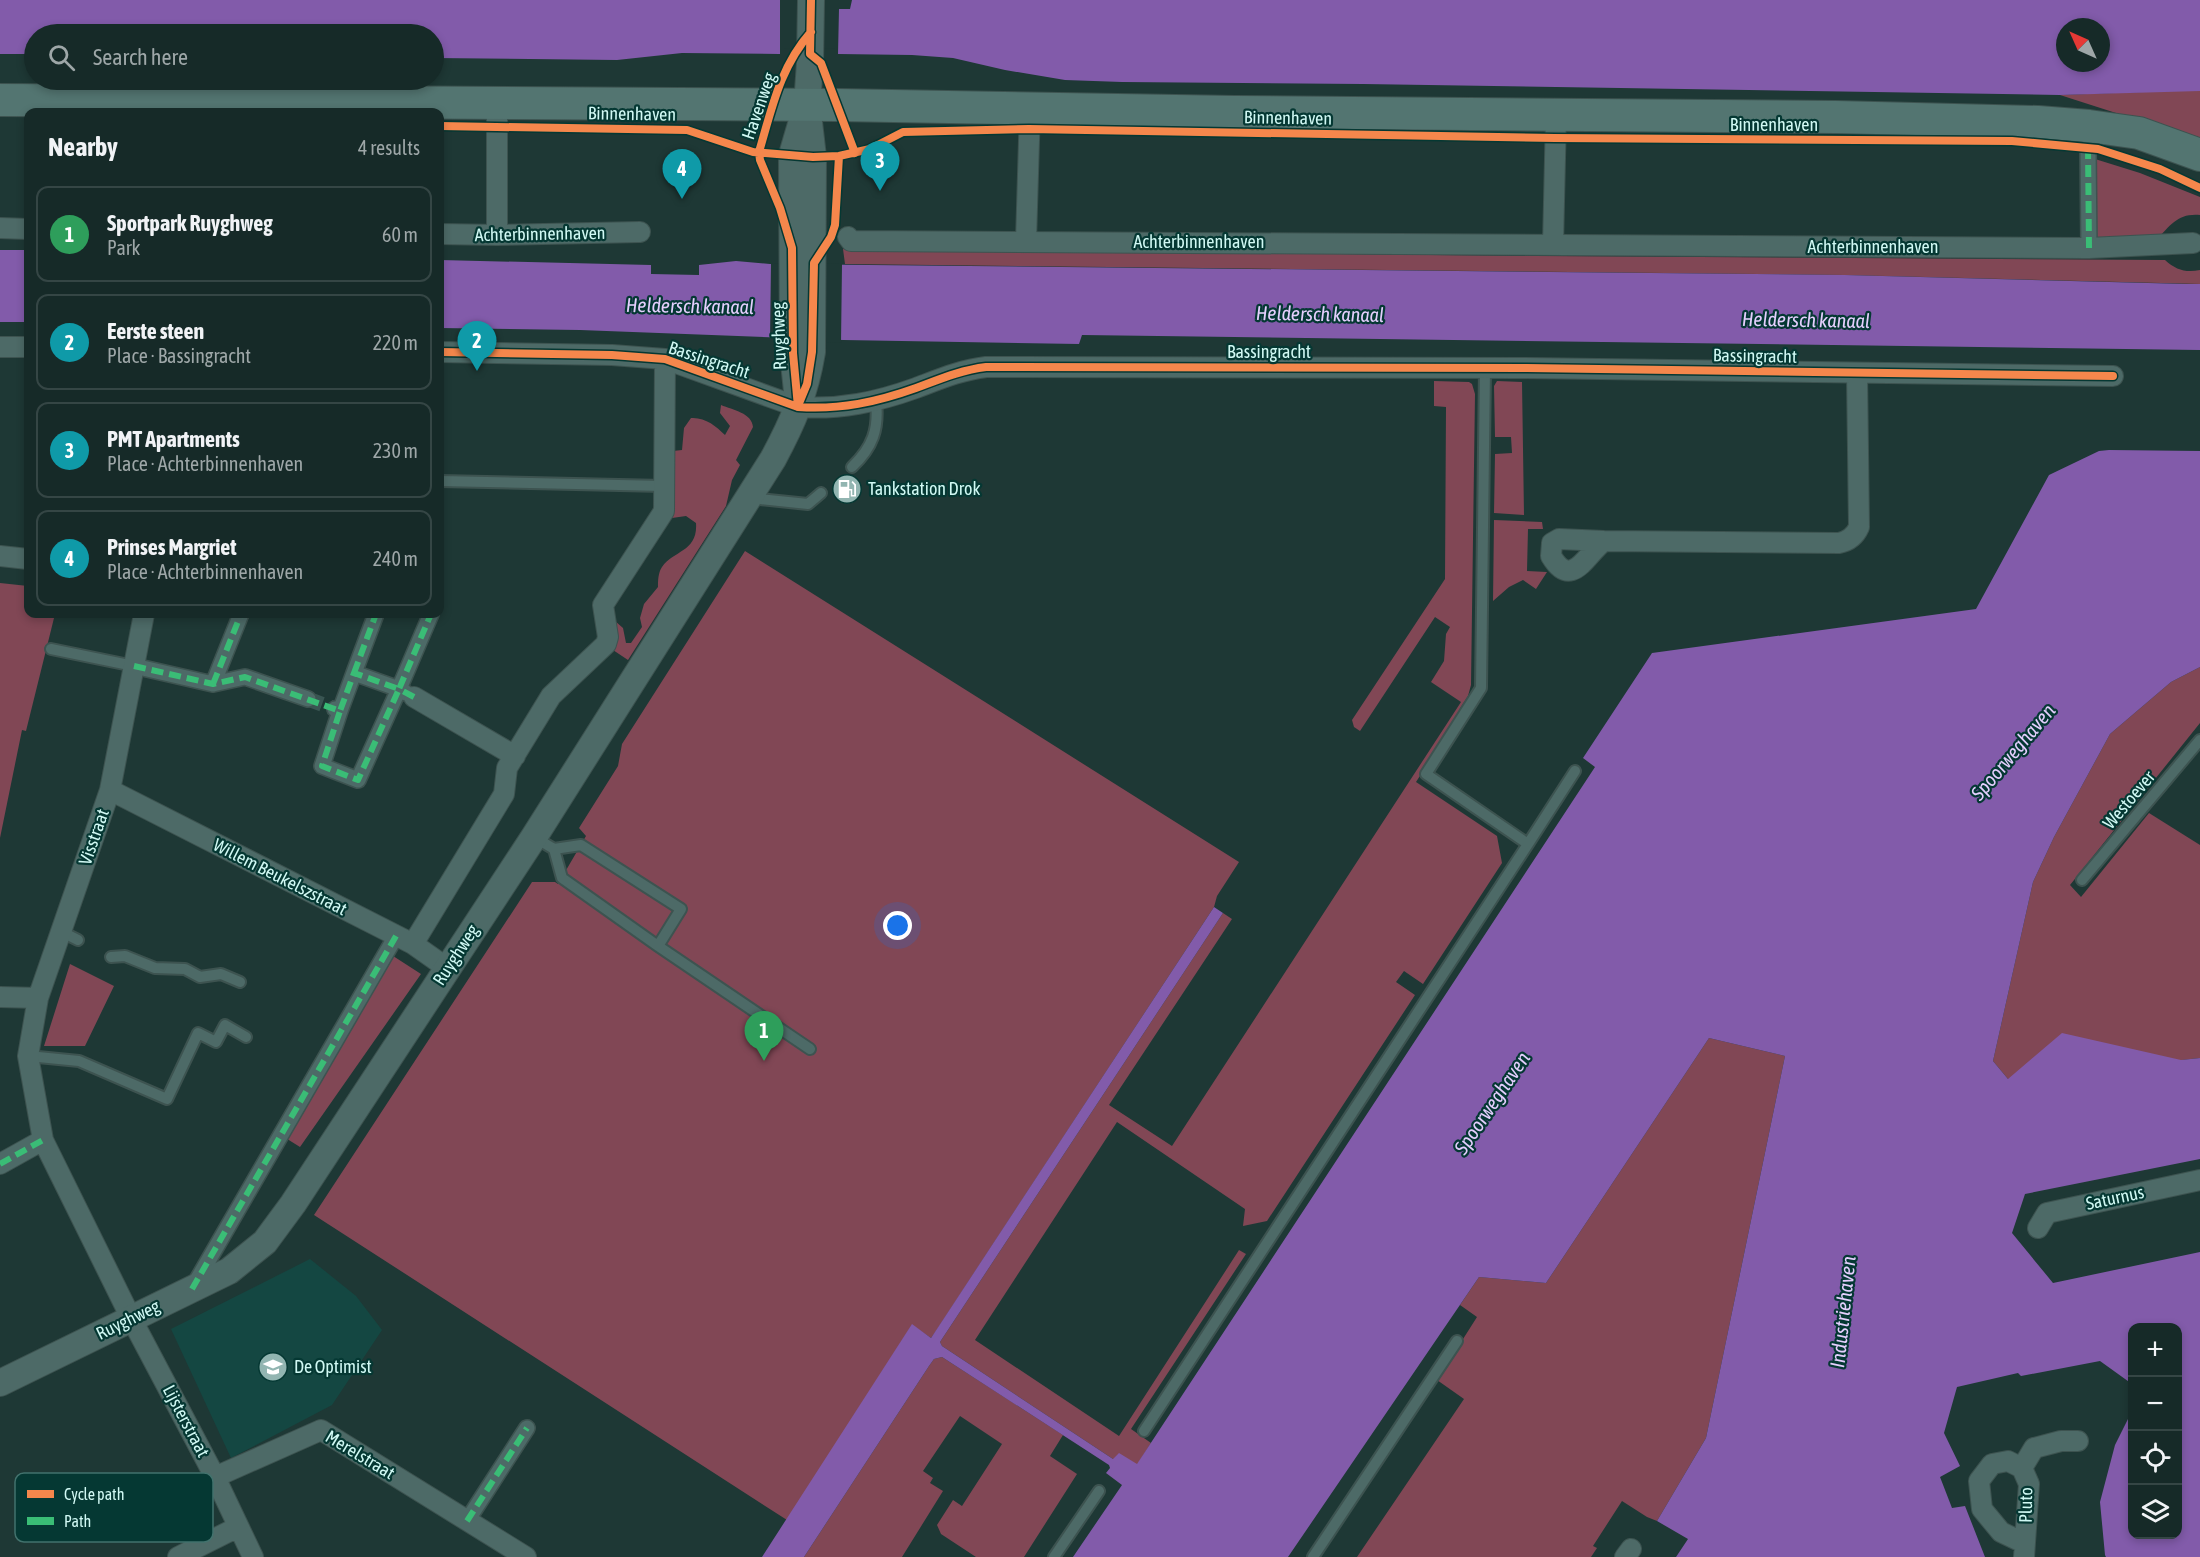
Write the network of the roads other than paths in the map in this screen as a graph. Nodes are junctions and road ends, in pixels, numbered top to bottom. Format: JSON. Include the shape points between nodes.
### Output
{"nodes":[{"id":1,"x":811,"y":0,"type":"edge"},
{"id":2,"x":0,"y":100,"type":"edge"},
{"id":3,"x":496,"y":102,"type":"junction"},
{"id":4,"x":807,"y":105,"type":"junction"},
{"id":5,"x":1030,"y":107,"type":"junction"},
{"id":6,"x":1556,"y":115,"type":"junction"},
{"id":7,"x":2088,"y":147,"type":"dead end"},
{"id":8,"x":2200,"y":155,"type":"edge"},
{"id":9,"x":0,"y":228,"type":"edge"},
{"id":10,"x":24,"y":229,"type":"edge"},
{"id":11,"x":640,"y":232,"type":"dead end"},
{"id":12,"x":444,"y":234,"type":"edge"},
{"id":13,"x":497,"y":235,"type":"junction"},
{"id":14,"x":848,"y":237,"type":"dead end"},
{"id":15,"x":1026,"y":241,"type":"junction"},
{"id":16,"x":2193,"y":243,"type":"dead end"},
{"id":17,"x":1553,"y":245,"type":"junction"},
{"id":18,"x":2089,"y":248,"type":"junction"},
{"id":19,"x":0,"y":347,"type":"edge"},
{"id":20,"x":24,"y":347,"type":"edge"},
{"id":21,"x":444,"y":352,"type":"edge"},
{"id":22,"x":665,"y":359,"type":"junction"},
{"id":23,"x":1485,"y":368,"type":"junction"},
{"id":24,"x":1857,"y":373,"type":"junction"},
{"id":25,"x":2113,"y":375,"type":"dead end"},
{"id":26,"x":876,"y":401,"type":"junction"},
{"id":27,"x":798,"y":407,"type":"junction"},
{"id":28,"x":852,"y":467,"type":"dead end"},
{"id":29,"x":444,"y":482,"type":"edge"},
{"id":30,"x":664,"y":486,"type":"junction"},
{"id":31,"x":821,"y":493,"type":"dead end"},
{"id":32,"x":750,"y":498,"type":"junction"},
{"id":33,"x":1604,"y":541,"type":"dead end"},
{"id":34,"x":0,"y":556,"type":"edge"},
{"id":35,"x":24,"y":559,"type":"edge"},
{"id":36,"x":143,"y":618,"type":"edge"},
{"id":37,"x":239,"y":618,"type":"edge"},
{"id":38,"x":374,"y":618,"type":"edge"},
{"id":39,"x":430,"y":618,"type":"edge"},
{"id":40,"x":51,"y":649,"type":"dead end"},
{"id":41,"x":134,"y":666,"type":"junction"},
{"id":42,"x":354,"y":673,"type":"junction"},
{"id":43,"x":213,"y":684,"type":"junction"},
{"id":44,"x":406,"y":693,"type":"junction"},
{"id":45,"x":308,"y":699,"type":"tunnel mouth"},
{"id":46,"x":2200,"y":740,"type":"edge"},
{"id":47,"x":515,"y":756,"type":"junction"},
{"id":48,"x":1575,"y":771,"type":"dead end"},
{"id":49,"x":110,"y":790,"type":"junction"},
{"id":50,"x":544,"y":843,"type":"junction"},
{"id":51,"x":1528,"y":844,"type":"junction"},
{"id":52,"x":2082,"y":880,"type":"dead end"},
{"id":53,"x":404,"y":940,"type":"junction"},
{"id":54,"x":658,"y":946,"type":"junction"},
{"id":55,"x":111,"y":957,"type":"dead end"},
{"id":56,"x":447,"y":968,"type":"junction"},
{"id":57,"x":240,"y":982,"type":"dead end"},
{"id":58,"x":0,"y":997,"type":"edge"},
{"id":59,"x":38,"y":998,"type":"junction"},
{"id":60,"x":246,"y":1037,"type":"dead end"},
{"id":61,"x":810,"y":1049,"type":"dead end"},
{"id":62,"x":28,"y":1056,"type":"junction"},
{"id":63,"x":43,"y":1140,"type":"junction"},
{"id":64,"x":0,"y":1164,"type":"edge"},
{"id":65,"x":2200,"y":1180,"type":"edge"},
{"id":66,"x":2038,"y":1228,"type":"dead end"},
{"id":67,"x":192,"y":1289,"type":"junction"},
{"id":68,"x":131,"y":1318,"type":"junction"},
{"id":69,"x":1457,"y":1341,"type":"dead end"},
{"id":70,"x":0,"y":1383,"type":"edge"},
{"id":71,"x":528,"y":1428,"type":"dead end"},
{"id":72,"x":1144,"y":1431,"type":"dead end"},
{"id":73,"x":2078,"y":1441,"type":"dead end"},
{"id":74,"x":2022,"y":1468,"type":"junction"},
{"id":75,"x":213,"y":1473,"type":"edge"},
{"id":76,"x":213,"y":1473,"type":"edge"},
{"id":77,"x":215,"y":1477,"type":"junction"},
{"id":78,"x":1099,"y":1491,"type":"dead end"},
{"id":79,"x":467,"y":1521,"type":"junction"},
{"id":80,"x":238,"y":1527,"type":"junction"},
{"id":81,"x":213,"y":1540,"type":"edge"},
{"id":82,"x":208,"y":1542,"type":"edge"},
{"id":83,"x":2024,"y":1550,"type":"edge"},
{"id":84,"x":178,"y":1557,"type":"edge"},
{"id":85,"x":253,"y":1557,"type":"edge"},
{"id":86,"x":525,"y":1557,"type":"edge"},
{"id":87,"x":1054,"y":1557,"type":"edge"},
{"id":88,"x":1313,"y":1557,"type":"edge"}],
"edges":[{"from":1,"to":4,"type":"street"},
{"from":2,"to":3,"type":"main road","name":"Binnenhaven"},
{"from":3,"to":4,"type":"main road","name":"Binnenhaven"},
{"from":3,"to":13,"type":"street"},
{"from":4,"to":5,"type":"main road","name":"Binnenhaven"},
{"from":4,"to":27,"type":"street","name":"Ruyghweg","via":[[813,157],[803,263],[807,384]]},
{"from":5,"to":6,"type":"main road","name":"Binnenhaven"},
{"from":5,"to":15,"type":"street"},
{"from":6,"to":8,"type":"main road","name":"Binnenhaven","via":[[2065,123],[2139,133]]},
{"from":6,"to":17,"type":"street"},
{"from":7,"to":18,"type":"street"},
{"from":9,"to":10,"type":"street"},
{"from":11,"to":13,"type":"street","name":"Achterbinnenhaven"},
{"from":12,"to":13,"type":"street","name":"Achterbinnenhaven"},
{"from":14,"to":15,"type":"street","name":"Achterbinnenhaven","via":[[851,241]]},
{"from":15,"to":17,"type":"street","name":"Achterbinnenhaven"},
{"from":16,"to":18,"type":"street","name":"Achterbinnenhaven"},
{"from":17,"to":18,"type":"street","name":"Achterbinnenhaven"},
{"from":19,"to":20,"type":"street"},
{"from":21,"to":22,"type":"street","name":"Bassingracht"},
{"from":22,"to":27,"type":"street","name":"Bassingracht"},
{"from":22,"to":30,"type":"street"},
{"from":23,"to":24,"type":"street","name":"Bassingracht"},
{"from":23,"to":26,"type":"street","name":"Bassingracht","via":[[987,367],[962,371]]},
{"from":23,"to":51,"type":"lane","via":[[1481,688],[1426,774]]},
{"from":24,"to":25,"type":"street","name":"Bassingracht"},
{"from":24,"to":33,"type":"street","via":[[1859,527],[1847,541]]},
{"from":26,"to":27,"type":"street","name":"Bassingracht","via":[[833,408]]},
{"from":26,"to":28,"type":"lane","via":[[878,421],[866,454]]},
{"from":27,"to":32,"type":"street","name":"Ruyghweg"},
{"from":29,"to":30,"type":"lane"},
{"from":30,"to":47,"type":"street","via":[[664,511],[603,605],[606,644],[553,693]]},
{"from":31,"to":32,"type":"lane","via":[[808,504]]},
{"from":32,"to":50,"type":"street","name":"Ruyghweg"},
{"from":34,"to":35,"type":"street"},
{"from":36,"to":41,"type":"street","name":"Visstraat"},
{"from":37,"to":43,"type":"street"},
{"from":38,"to":42,"type":"street"},
{"from":39,"to":44,"type":"street"},
{"from":40,"to":41,"type":"lane"},
{"from":41,"to":43,"type":"street"},
{"from":41,"to":49,"type":"street","name":"Visstraat"},
{"from":42,"to":44,"type":"street"},
{"from":42,"to":44,"type":"street","via":[[337,710],[322,766],[358,780]]},
{"from":43,"to":45,"type":"street","via":[[245,677]]},
{"from":44,"to":47,"type":"street"},
{"from":46,"to":52,"type":"lane","name":"Westoever"},
{"from":47,"to":53,"type":"street","via":[[506,772],[504,794]]},
{"from":48,"to":51,"type":"lane"},
{"from":49,"to":53,"type":"street","name":"Willem Beukelszstraat"},
{"from":49,"to":59,"type":"street","name":"Visstraat","via":[[70,936]]},
{"from":50,"to":54,"type":"lane","via":[[562,878]]},
{"from":50,"to":54,"type":"lane","via":[[581,845],[681,909]]},
{"from":50,"to":56,"type":"street","name":"Ruyghweg"},
{"from":51,"to":72,"type":"lane"},
{"from":53,"to":56,"type":"street","name":"Willem Beukelszstraat"},
{"from":53,"to":67,"type":"street"},
{"from":54,"to":61,"type":"lane"},
{"from":55,"to":57,"type":"lane","via":[[125,956],[155,968],[185,969],[200,977],[222,974]]},
{"from":56,"to":67,"type":"street","name":"Ruyghweg","via":[[265,1242],[229,1271]]},
{"from":58,"to":59,"type":"street"},
{"from":59,"to":62,"type":"street","name":"Visstraat"},
{"from":60,"to":62,"type":"lane","via":[[225,1025],[216,1042],[198,1033],[167,1099],[79,1060]]},
{"from":62,"to":63,"type":"street","name":"Visstraat"},
{"from":63,"to":64,"type":"street"},
{"from":63,"to":68,"type":"street","name":"Visstraat"},
{"from":65,"to":66,"type":"street","name":"Saturnus","via":[[2047,1213]]},
{"from":67,"to":68,"type":"street","name":"Ruyghweg"},
{"from":68,"to":70,"type":"street","name":"Ruyghweg"},
{"from":68,"to":76,"type":"street","name":"Lijsterstraat"},
{"from":69,"to":88,"type":"lane"},
{"from":71,"to":79,"type":"street"},
{"from":73,"to":74,"type":"street","name":"Pluto","via":[[2034,1448]]},
{"from":74,"to":83,"type":"street","name":"Pluto","via":[[2029,1484]]},
{"from":74,"to":83,"type":"street","name":"Pluto","via":[[2008,1461],[1992,1464],[1978,1481],[1982,1509],[2001,1532]]},
{"from":75,"to":77,"type":"street","name":"Lijsterstraat"},
{"from":77,"to":79,"type":"street","name":"Merelstraat","via":[[321,1430]]},
{"from":77,"to":80,"type":"street","name":"Lijsterstraat"},
{"from":78,"to":87,"type":"lane"},
{"from":79,"to":86,"type":"street","name":"Merelstraat"},
{"from":80,"to":81,"type":"street"},
{"from":80,"to":85,"type":"street","name":"Lijsterstraat"},
{"from":82,"to":84,"type":"street"}]}
